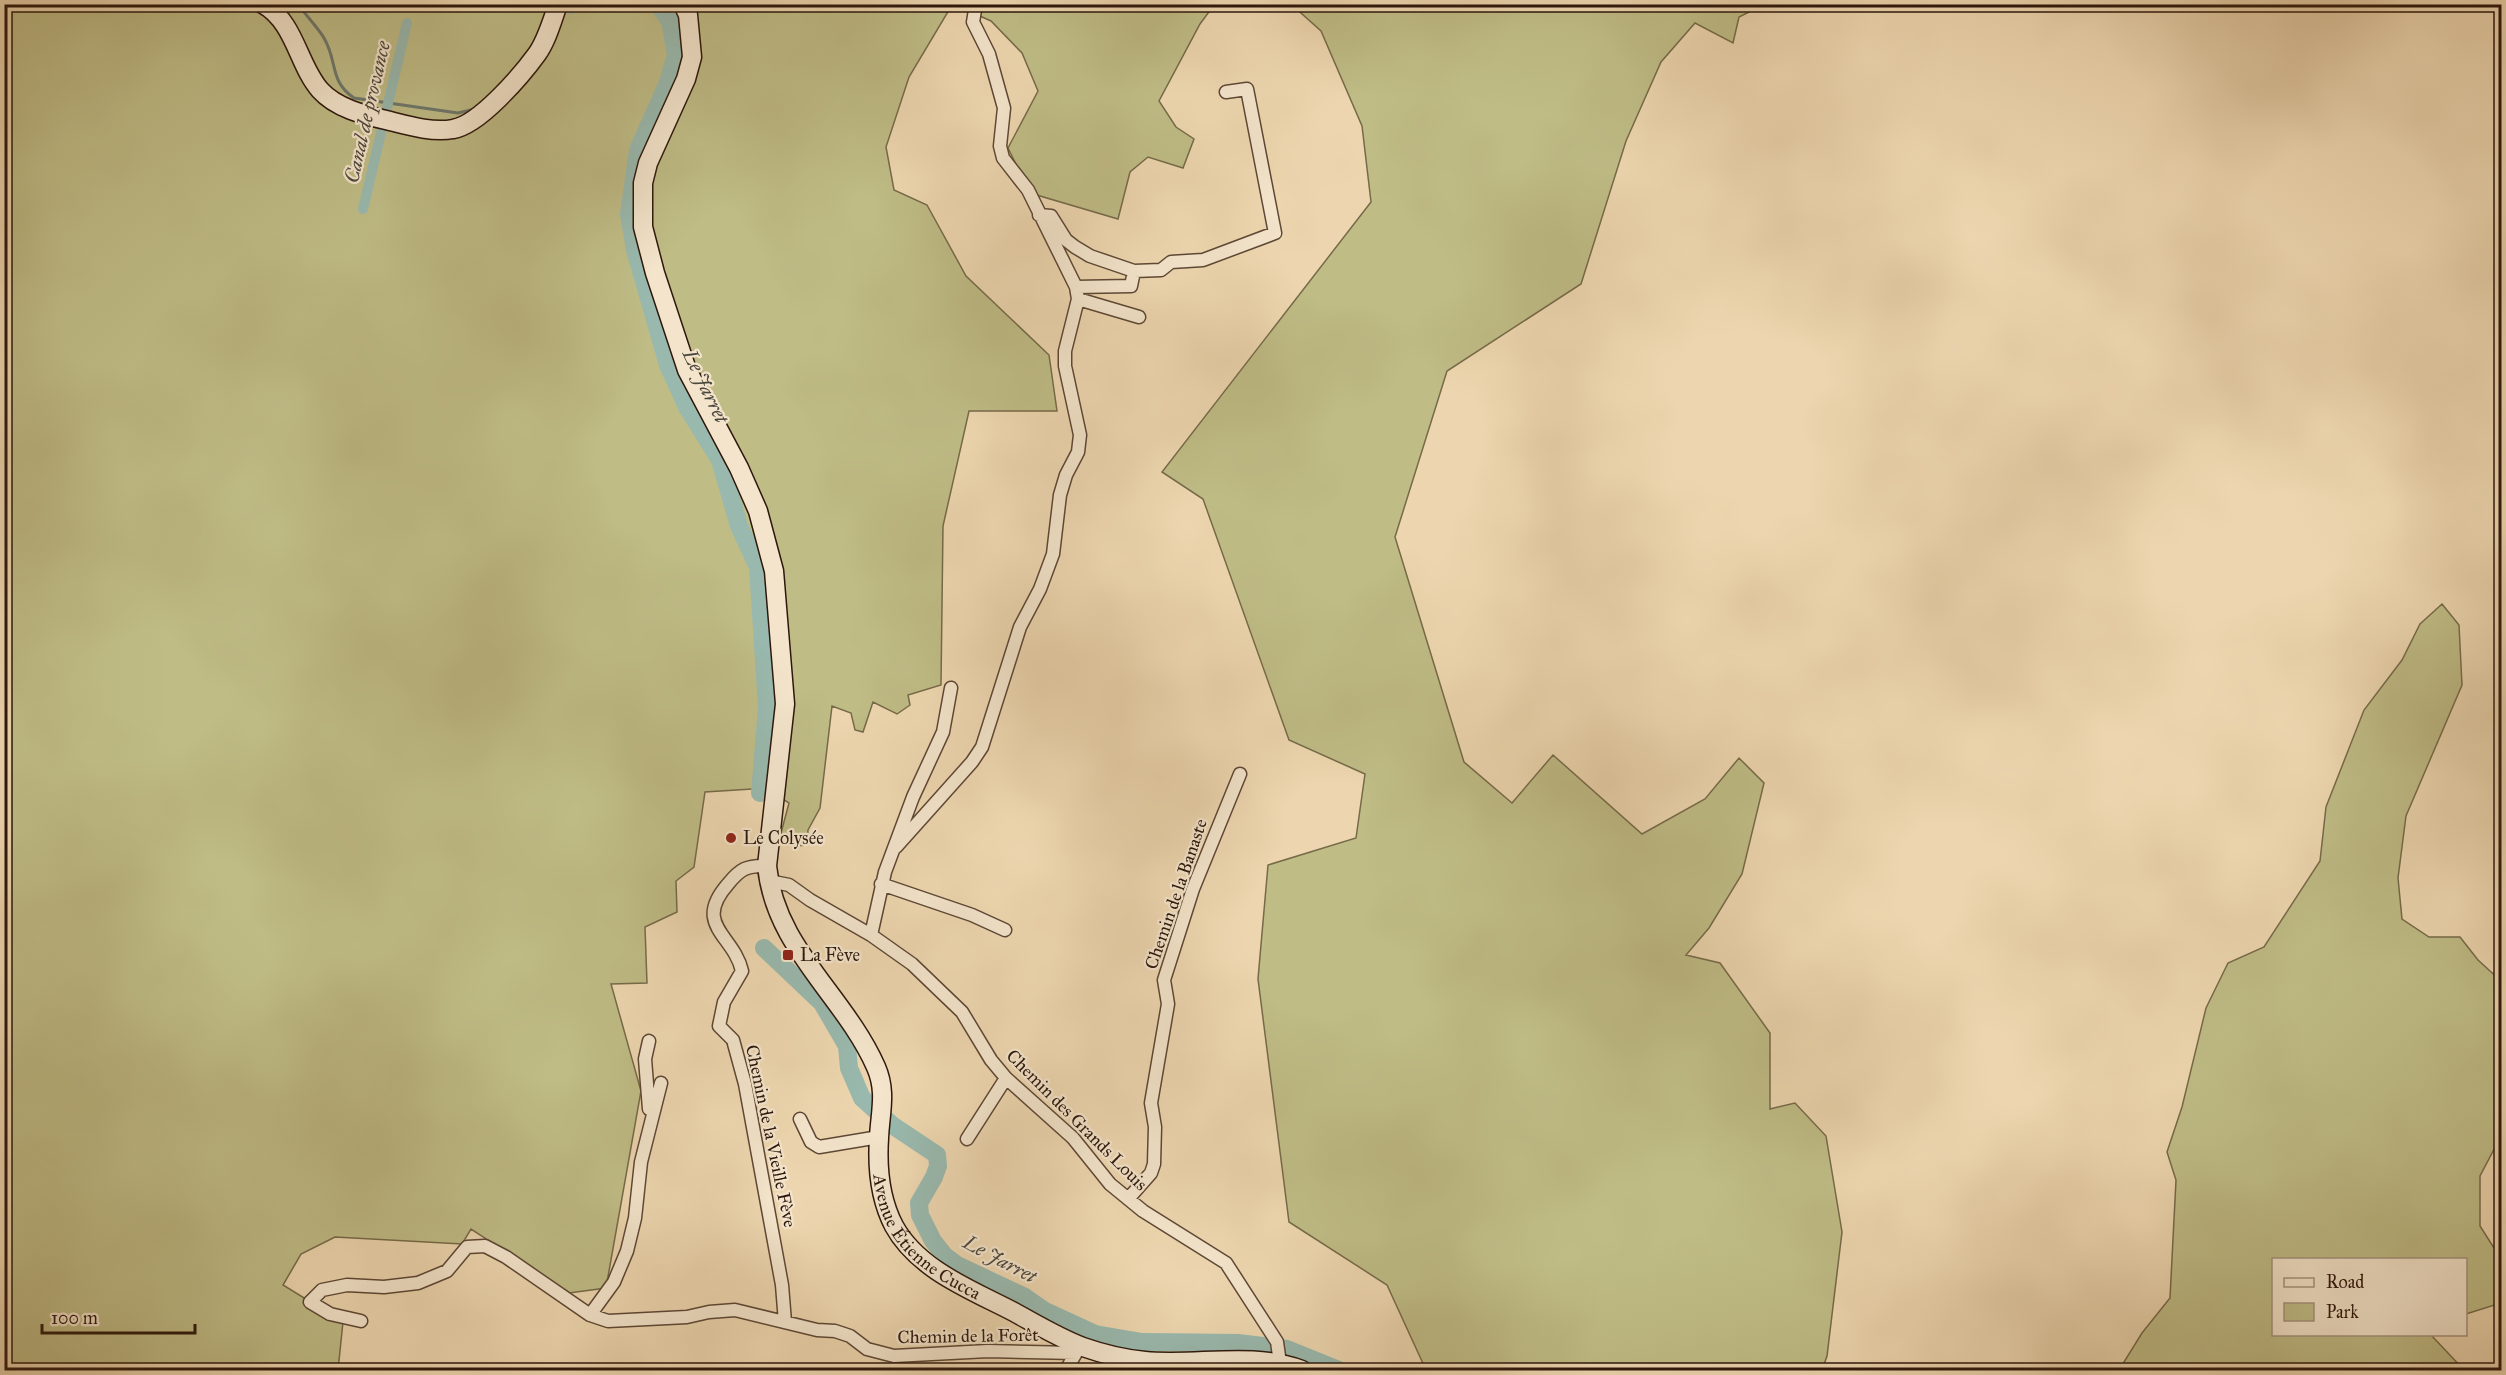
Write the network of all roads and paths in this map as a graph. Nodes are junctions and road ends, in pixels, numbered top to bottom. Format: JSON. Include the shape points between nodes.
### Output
{"nodes":[{"id":1,"x":263,"y":4,"type":"edge"},
{"id":2,"x":558,"y":4,"type":"edge"},
{"id":3,"x":683,"y":4,"type":"edge"},
{"id":4,"x":976,"y":4,"type":"edge"},
{"id":5,"x":1227,"y":92,"type":"dead end"},
{"id":6,"x":1040,"y":215,"type":"junction"},
{"id":7,"x":1134,"y":271,"type":"junction"},
{"id":8,"x":1077,"y":293,"type":"junction"},
{"id":9,"x":1139,"y":317,"type":"dead end"},
{"id":10,"x":951,"y":688,"type":"dead end"},
{"id":11,"x":1240,"y":774,"type":"dead end"},
{"id":12,"x":896,"y":847,"type":"junction"},
{"id":13,"x":768,"y":874,"type":"junction"},
{"id":14,"x":881,"y":884,"type":"junction"},
{"id":15,"x":1005,"y":930,"type":"dead end"},
{"id":16,"x":871,"y":935,"type":"junction"},
{"id":17,"x":649,"y":1041,"type":"dead end"},
{"id":18,"x":1006,"y":1078,"type":"junction"},
{"id":19,"x":661,"y":1083,"type":"dead end"},
{"id":20,"x":800,"y":1119,"type":"dead end"},
{"id":21,"x":649,"y":1128,"type":"junction"},
{"id":22,"x":880,"y":1131,"type":"junction"},
{"id":23,"x":967,"y":1139,"type":"dead end"},
{"id":24,"x":1128,"y":1199,"type":"junction"},
{"id":25,"x":590,"y":1315,"type":"junction"},
{"id":26,"x":362,"y":1321,"type":"dead end"},
{"id":27,"x":785,"y":1322,"type":"junction"},
{"id":28,"x":1078,"y":1349,"type":"junction"},
{"id":29,"x":1279,"y":1353,"type":"junction"},
{"id":30,"x":1144,"y":1366,"type":"edge"},
{"id":31,"x":1066,"y":1371,"type":"edge"},
{"id":32,"x":1302,"y":1371,"type":"edge"}],
"edges":[{"from":1,"to":2,"type":"main road","via":[[279,19],[311,76],[331,101],[382,119],[451,130],[465,126],[484,111],[537,54]]},
{"from":3,"to":13,"type":"main road","via":[[692,37],[692,57],[648,163],[643,183],[643,227],[687,370],[758,511],[774,571],[785,704]]},
{"from":4,"to":6,"type":"street","via":[[973,22],[992,62],[1004,108],[1001,152]]},
{"from":5,"to":7,"type":"street","via":[[1247,89],[1275,233],[1203,260],[1170,262],[1161,270]]},
{"from":6,"to":7,"type":"street","via":[[1051,216],[1066,240],[1090,256]]},
{"from":6,"to":8,"type":"street"},
{"from":7,"to":8,"type":"street","via":[[1131,286]]},
{"from":8,"to":9,"type":"street"},
{"from":8,"to":12,"type":"street","via":[[1065,366],[1080,435],[1078,452],[1060,495],[1053,554],[1020,627],[982,747]]},
{"from":10,"to":12,"type":"street","via":[[943,732],[913,797]]},
{"from":11,"to":24,"type":"street","name":"Chemin de la Banaste","via":[[1193,889],[1164,980],[1168,1004],[1151,1103],[1154,1164]]},
{"from":12,"to":14,"type":"street"},
{"from":13,"to":16,"type":"street","name":"Chemin des Grands Louis"},
{"from":13,"to":22,"type":"main road","name":"Avenue Étienne Cucca","via":[[772,900],[786,932],[868,1051],[882,1082]]},
{"from":13,"to":27,"type":"street","name":"Chemin de la Vieille Fève","via":[[750,865],[740,870],[717,899],[714,921],[742,971],[724,1002],[719,1026],[733,1040],[748,1095]]},
{"from":14,"to":15,"type":"street"},
{"from":14,"to":16,"type":"street"},
{"from":16,"to":18,"type":"street","name":"Chemin des Grands Louis","via":[[912,964],[963,1012]]},
{"from":17,"to":21,"type":"street","via":[[645,1059]]},
{"from":18,"to":23,"type":"street"},
{"from":18,"to":24,"type":"street","name":"Chemin des Grands Louis","via":[[1073,1138],[1110,1184]]},
{"from":19,"to":21,"type":"street"},
{"from":20,"to":22,"type":"street","via":[[811,1142],[819,1147]]},
{"from":21,"to":25,"type":"street","via":[[627,1251],[614,1282]]},
{"from":22,"to":28,"type":"main road","name":"Avenue Étienne Cucca","via":[[882,1196],[895,1227],[912,1251],[951,1279]]},
{"from":24,"to":29,"type":"street","name":"Chemin des Grands Louis","via":[[1226,1263]]},
{"from":25,"to":26,"type":"street","name":"Chemin de la Forêt","via":[[485,1246],[467,1247],[447,1271],[418,1283],[384,1287],[347,1285],[322,1290],[310,1302],[330,1314]]},
{"from":25,"to":27,"type":"street","name":"Chemin de la Forêt","via":[[608,1321],[735,1310]]},
{"from":27,"to":28,"type":"street","name":"Chemin de la Forêt","via":[[850,1336],[867,1349],[894,1356]]},
{"from":28,"to":30,"type":"main road","name":"Avenue Étienne Cucca"},
{"from":28,"to":31,"type":"street"},
{"from":29,"to":30,"type":"main road","name":"Avenue Étienne Cucca","via":[[1257,1359]]},
{"from":29,"to":32,"type":"main road","name":"Avenue Étienne Cucca"}]}
